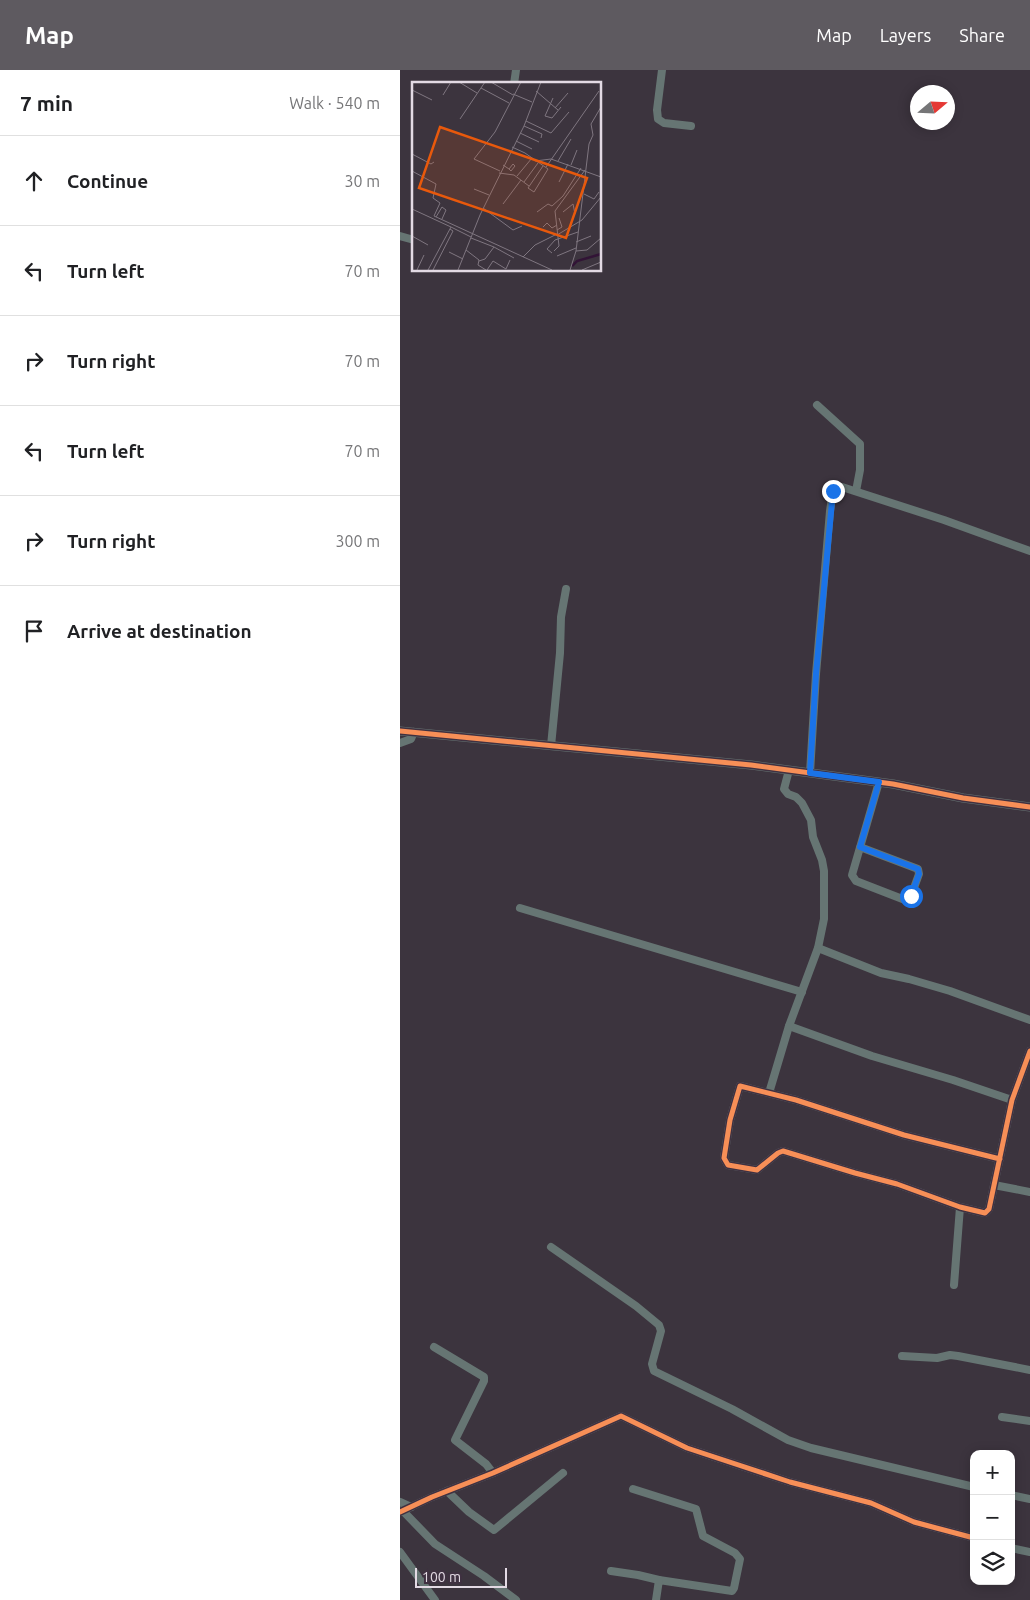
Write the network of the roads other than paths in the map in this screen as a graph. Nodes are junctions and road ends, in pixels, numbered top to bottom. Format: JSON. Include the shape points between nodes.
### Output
{"nodes":[{"id":1,"x":662,"y":70,"type":"edge"},
{"id":2,"x":691,"y":126,"type":"dead end"},
{"id":3,"x":817,"y":405,"type":"dead end"},
{"id":4,"x":856,"y":491,"type":"junction"},
{"id":5,"x":1030,"y":552,"type":"edge"},
{"id":6,"x":566,"y":589,"type":"dead end"},
{"id":7,"x":400,"y":731,"type":"edge"},
{"id":8,"x":414,"y":732,"type":"junction"},
{"id":9,"x":400,"y":743,"type":"edge"},
{"id":10,"x":551,"y":746,"type":"junction"},
{"id":11,"x":789,"y":770,"type":"junction"},
{"id":12,"x":810,"y":773,"type":"junction"},
{"id":13,"x":879,"y":782,"type":"junction"},
{"id":14,"x":1030,"y":807,"type":"edge"},
{"id":15,"x":860,"y":847,"type":"junction"},
{"id":16,"x":520,"y":908,"type":"dead end"},
{"id":17,"x":818,"y":948,"type":"junction"},
{"id":18,"x":802,"y":992,"type":"junction"},
{"id":19,"x":1030,"y":1020,"type":"edge"},
{"id":20,"x":789,"y":1026,"type":"junction"},
{"id":21,"x":1030,"y":1051,"type":"edge"},
{"id":22,"x":1027,"y":1066,"type":"edge"},
{"id":23,"x":768,"y":1093,"type":"junction"},
{"id":24,"x":1012,"y":1100,"type":"junction"},
{"id":25,"x":1000,"y":1159,"type":"junction"},
{"id":26,"x":994,"y":1185,"type":"junction"},
{"id":27,"x":1030,"y":1192,"type":"edge"},
{"id":28,"x":960,"y":1207,"type":"junction"},
{"id":29,"x":551,"y":1247,"type":"dead end"},
{"id":30,"x":954,"y":1285,"type":"dead end"},
{"id":31,"x":434,"y":1348,"type":"dead end"},
{"id":32,"x":902,"y":1356,"type":"dead end"},
{"id":33,"x":1030,"y":1370,"type":"edge"},
{"id":34,"x":1002,"y":1417,"type":"dead end"},
{"id":35,"x":1030,"y":1421,"type":"edge"},
{"id":36,"x":493,"y":1473,"type":"junction"},
{"id":37,"x":563,"y":1473,"type":"dead end"},
{"id":38,"x":970,"y":1486,"type":"edge"},
{"id":39,"x":633,"y":1489,"type":"dead end"},
{"id":40,"x":447,"y":1491,"type":"junction"},
{"id":41,"x":1015,"y":1496,"type":"edge"},
{"id":42,"x":1030,"y":1499,"type":"edge"},
{"id":43,"x":400,"y":1502,"type":"edge"},
{"id":44,"x":411,"y":1507,"type":"junction"},
{"id":45,"x":401,"y":1512,"type":"edge"},
{"id":46,"x":970,"y":1537,"type":"edge"},
{"id":47,"x":1015,"y":1549,"type":"edge"},
{"id":48,"x":400,"y":1552,"type":"edge"},
{"id":49,"x":1030,"y":1552,"type":"edge"},
{"id":50,"x":610,"y":1571,"type":"dead end"},
{"id":51,"x":659,"y":1580,"type":"junction"},
{"id":52,"x":435,"y":1600,"type":"edge"},
{"id":53,"x":516,"y":1600,"type":"edge"},
{"id":54,"x":656,"y":1600,"type":"edge"}],
"edges":[{"from":1,"to":2,"type":"street","via":[[658,119],[664,123]]},
{"from":3,"to":4,"type":"street","via":[[860,444]]},
{"from":4,"to":5,"type":"street"},
{"from":4,"to":12,"type":"street","via":[[842,487],[833,491]]},
{"from":6,"to":10,"type":"street"},
{"from":7,"to":8,"type":"street"},
{"from":8,"to":9,"type":"street","via":[[411,739]]},
{"from":8,"to":10,"type":"street"},
{"from":10,"to":11,"type":"street"},
{"from":11,"to":12,"type":"street"},
{"from":11,"to":17,"type":"street","via":[[784,790],[802,803],[809,814],[824,871],[824,919]]},
{"from":12,"to":13,"type":"street"},
{"from":13,"to":14,"type":"street"},
{"from":13,"to":15,"type":"street"},
{"from":15,"to":15,"type":"street","via":[[853,879],[905,900],[910,899],[918,869]]},
{"from":16,"to":18,"type":"street"},
{"from":17,"to":18,"type":"street"},
{"from":17,"to":19,"type":"street","via":[[881,973],[950,991]]},
{"from":18,"to":20,"type":"street"},
{"from":20,"to":23,"type":"street"},
{"from":20,"to":24,"type":"street"},
{"from":21,"to":22,"type":"street"},
{"from":22,"to":24,"type":"street"},
{"from":23,"to":25,"type":"street","via":[[913,1137]]},
{"from":23,"to":28,"type":"street","via":[[740,1086],[724,1158],[728,1165],[758,1170],[782,1151],[897,1184]]},
{"from":24,"to":25,"type":"street"},
{"from":25,"to":26,"type":"street"},
{"from":26,"to":27,"type":"street"},
{"from":26,"to":28,"type":"street","via":[[985,1213]]},
{"from":28,"to":30,"type":"street"},
{"from":29,"to":38,"type":"street","via":[[659,1325],[652,1364],[654,1370],[788,1440]]},
{"from":31,"to":36,"type":"street","via":[[484,1377],[455,1440]]},
{"from":32,"to":33,"type":"street","via":[[937,1358],[950,1355]]},
{"from":34,"to":35,"type":"street"},
{"from":36,"to":40,"type":"street"},
{"from":36,"to":46,"type":"street","via":[[621,1416],[687,1448],[790,1482],[871,1503],[914,1522]]},
{"from":37,"to":40,"type":"street","via":[[494,1530]]},
{"from":39,"to":51,"type":"street","via":[[696,1509],[704,1536],[740,1558],[732,1591]]},
{"from":40,"to":44,"type":"street"},
{"from":41,"to":42,"type":"street"},
{"from":43,"to":44,"type":"street"},
{"from":44,"to":45,"type":"street"},
{"from":45,"to":53,"type":"street","via":[[435,1544]]},
{"from":47,"to":49,"type":"street"},
{"from":48,"to":52,"type":"street"},
{"from":50,"to":51,"type":"street"},
{"from":51,"to":54,"type":"street"}]}
